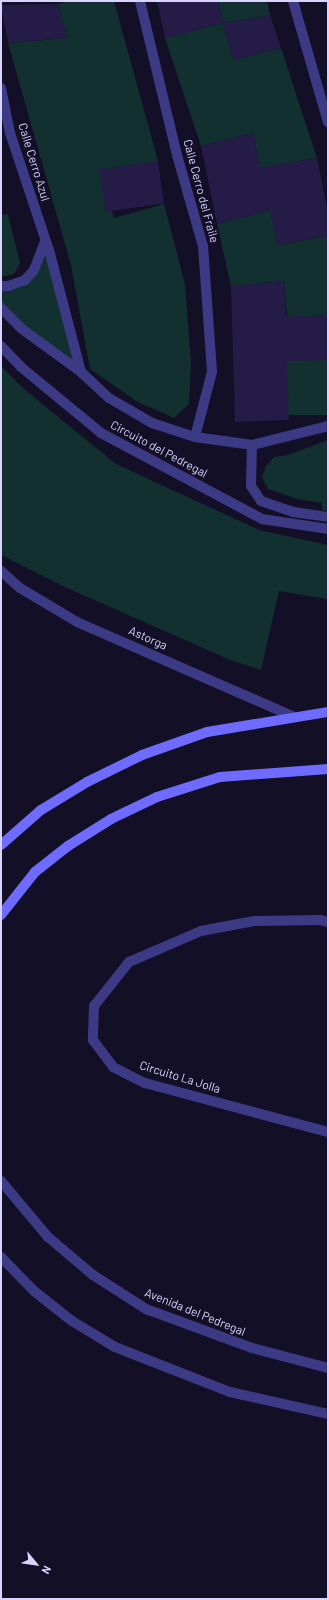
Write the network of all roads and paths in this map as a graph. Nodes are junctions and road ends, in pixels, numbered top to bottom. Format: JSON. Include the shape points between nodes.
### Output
{"nodes":[{"id":1,"x":140,"y":1,"type":"edge"},
{"id":2,"x":293,"y":1,"type":"edge"},
{"id":3,"x":1,"y":88,"type":"edge"},
{"id":4,"x":328,"y":122,"type":"edge"},
{"id":5,"x":47,"y":246,"type":"junction"},
{"id":6,"x":1,"y":286,"type":"edge"},
{"id":7,"x":1,"y":308,"type":"edge"},
{"id":8,"x":1,"y":346,"type":"edge"},
{"id":9,"x":81,"y":372,"type":"junction"},
{"id":10,"x":328,"y":426,"type":"edge"},
{"id":11,"x":195,"y":437,"type":"junction"},
{"id":12,"x":252,"y":445,"type":"junction"},
{"id":13,"x":328,"y":517,"type":"edge"},
{"id":14,"x":328,"y":529,"type":"edge"},
{"id":15,"x":1,"y":571,"type":"edge"},
{"id":16,"x":328,"y":712,"type":"edge"},
{"id":17,"x":292,"y":716,"type":"junction"},
{"id":18,"x":328,"y":769,"type":"edge"},
{"id":19,"x":1,"y":845,"type":"edge"},
{"id":20,"x":1,"y":915,"type":"edge"},
{"id":21,"x":328,"y":922,"type":"edge"},
{"id":22,"x":328,"y":1132,"type":"edge"},
{"id":23,"x":1,"y":1181,"type":"edge"},
{"id":24,"x":1,"y":1257,"type":"edge"},
{"id":25,"x":328,"y":1368,"type":"edge"},
{"id":26,"x":328,"y":1414,"type":"edge"}],
"edges":[{"from":1,"to":11,"type":"street","name":"Calle Cerro del Fraile","via":[[177,154],[203,246],[212,372]]},
{"from":2,"to":4,"type":"street"},
{"from":3,"to":5,"type":"street","name":"Calle Cerro Azul","via":[[10,133]]},
{"from":5,"to":6,"type":"street","via":[[34,270],[25,280]]},
{"from":5,"to":9,"type":"street","name":"Calle Cerro Azul"},
{"from":7,"to":9,"type":"street","name":"Circuito del Pedregal","via":[[22,329]]},
{"from":8,"to":14,"type":"street","name":"Circuito del Pedregal","via":[[21,368],[101,433],[262,519]]},
{"from":9,"to":11,"type":"street","name":"Circuito del Pedregal","via":[[109,398],[152,423]]},
{"from":10,"to":12,"type":"street","name":"Circuito del Pedregal"},
{"from":11,"to":12,"type":"street","name":"Circuito del Pedregal"},
{"from":12,"to":13,"type":"street","via":[[252,486],[261,501],[294,512]]},
{"from":15,"to":17,"type":"street","name":"Astorga","via":[[20,588],[77,622]]},
{"from":16,"to":17,"type":"street"},
{"from":17,"to":19,"type":"street","via":[[208,732],[142,755],[86,782],[41,810]]},
{"from":18,"to":20,"type":"street","via":[[220,777],[156,797],[111,818],[68,846],[35,872]]},
{"from":21,"to":22,"type":"street","name":"Circuito La Jolla","via":[[254,922],[201,931],[129,962],[94,1006],[93,1040],[112,1066],[145,1082]]},
{"from":23,"to":25,"type":"street","name":"Avenida del Pedregal","via":[[48,1237],[93,1275],[146,1309],[252,1348]]},
{"from":24,"to":26,"type":"street","via":[[34,1292],[72,1321],[115,1347],[230,1392]]}]}
